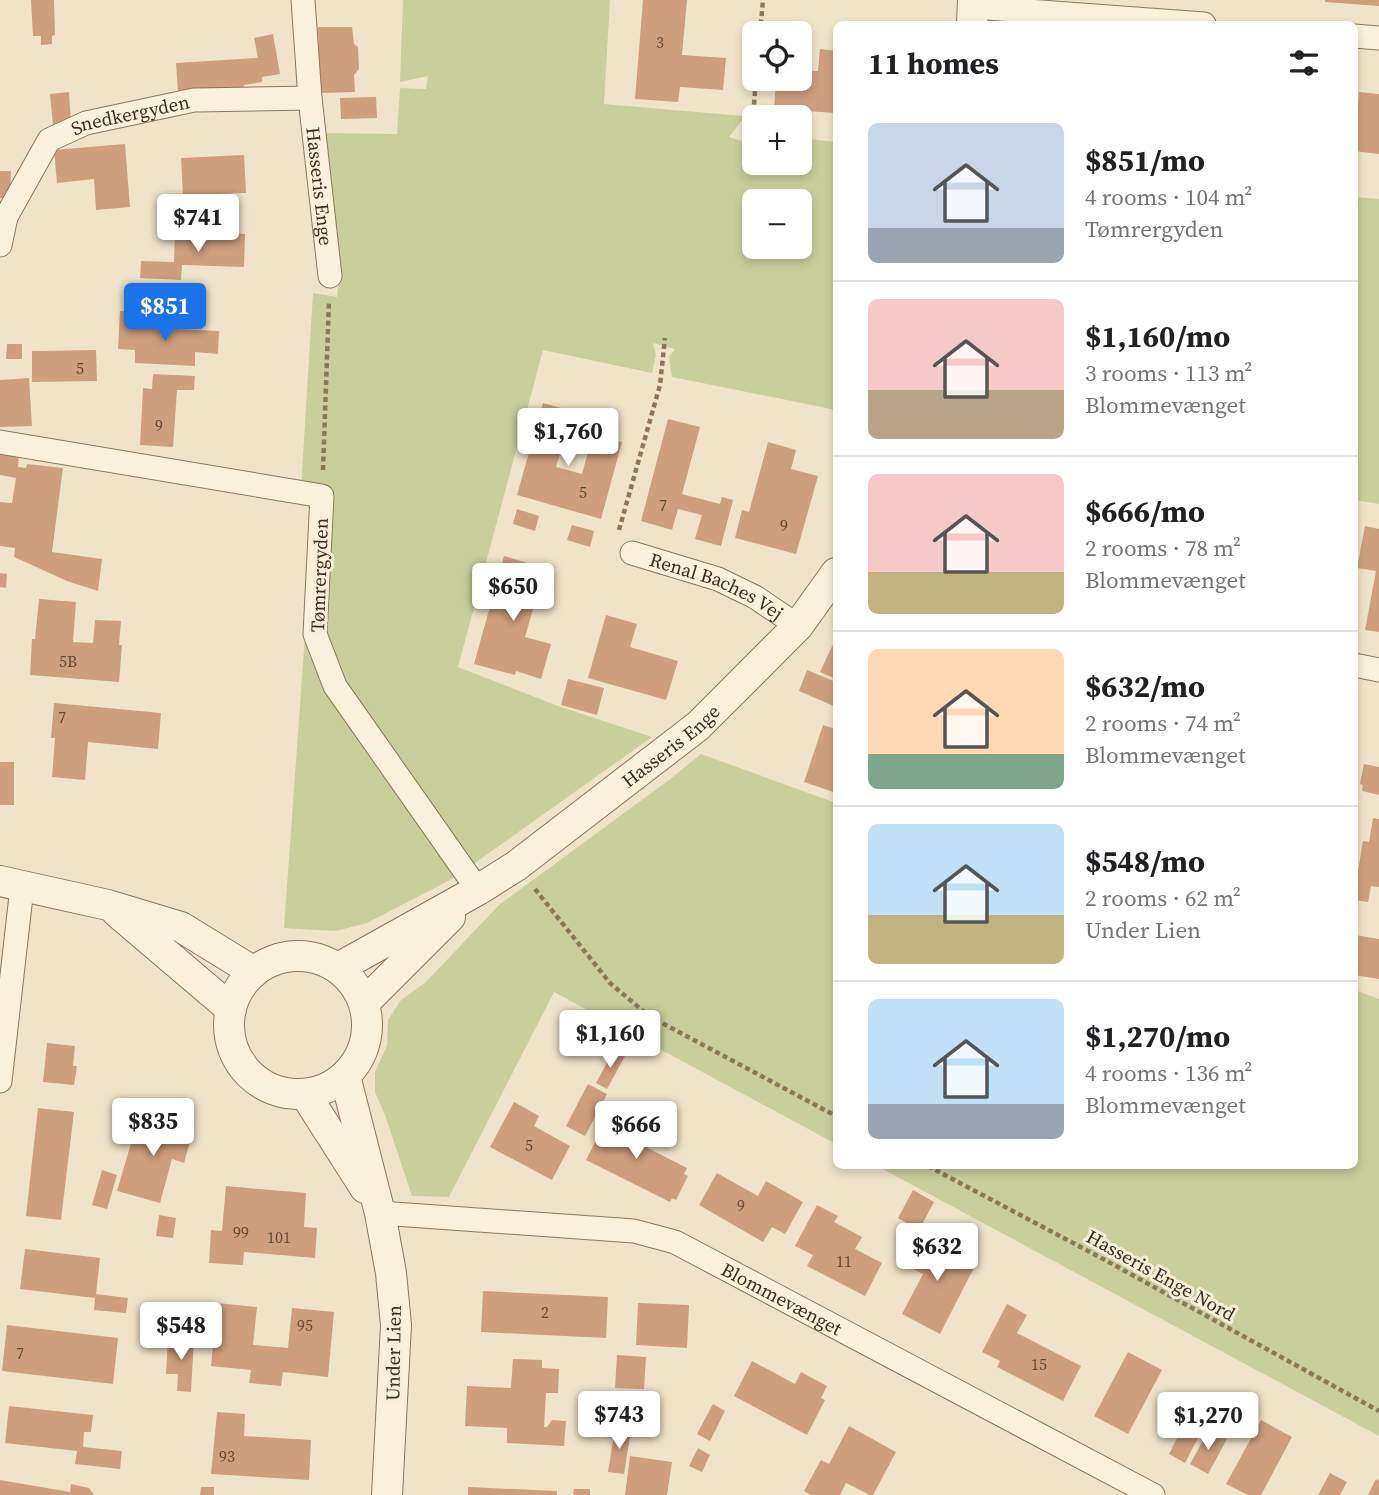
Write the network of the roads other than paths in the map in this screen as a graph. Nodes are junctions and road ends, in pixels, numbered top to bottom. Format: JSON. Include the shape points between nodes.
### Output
{"nodes":[{"id":1,"x":303,"y":0,"type":"edge"},
{"id":2,"x":973,"y":10,"type":"edge"},
{"id":3,"x":1154,"y":21,"type":"edge"},
{"id":4,"x":1358,"y":36,"type":"edge"},
{"id":5,"x":1379,"y":38,"type":"edge"},
{"id":6,"x":310,"y":98,"type":"junction"},
{"id":7,"x":3,"y":217,"type":"edge"},
{"id":8,"x":0,"y":245,"type":"edge"},
{"id":9,"x":330,"y":276,"type":"road end"},
{"id":10,"x":0,"y":442,"type":"edge"},
{"id":11,"x":632,"y":553,"type":"road end"},
{"id":12,"x":833,"y":577,"type":"edge"},
{"id":13,"x":798,"y":626,"type":"junction"},
{"id":14,"x":1358,"y":667,"type":"edge"},
{"id":15,"x":1379,"y":670,"type":"edge"},
{"id":16,"x":11,"y":884,"type":"edge"},
{"id":17,"x":478,"y":890,"type":"junction"},
{"id":18,"x":108,"y":905,"type":"junction"},
{"id":19,"x":338,"y":968,"type":"junction"},
{"id":20,"x":254,"y":972,"type":"junction"},
{"id":21,"x":364,"y":1003,"type":"junction"},
{"id":22,"x":231,"y":1009,"type":"junction"},
{"id":23,"x":345,"y":1076,"type":"junction"},
{"id":24,"x":0,"y":1081,"type":"edge"},
{"id":25,"x":305,"y":1094,"type":"junction"},
{"id":26,"x":380,"y":1213,"type":"junction"},
{"id":27,"x":387,"y":1495,"type":"edge"},
{"id":28,"x":1153,"y":1495,"type":"edge"}],
"edges":[{"from":1,"to":6,"type":"street","name":"Hasseris Enge"},
{"from":2,"to":3,"type":"street"},
{"from":4,"to":5,"type":"street"},
{"from":6,"to":7,"type":"street","name":"Snedkergyden","via":[[194,100],[86,124],[49,140]]},
{"from":6,"to":9,"type":"street","name":"Hasseris Enge"},
{"from":7,"to":8,"type":"street"},
{"from":10,"to":17,"type":"street","name":"Tømrergyden","via":[[322,496],[315,634],[335,686]]},
{"from":11,"to":13,"type":"street","name":"Renal Baches Vej","via":[[719,579]]},
{"from":12,"to":13,"type":"street","name":"Hasseris Enge"},
{"from":13,"to":17,"type":"street","name":"Hasseris Enge","via":[[698,726]]},
{"from":14,"to":15,"type":"street"},
{"from":16,"to":18,"type":"street"},
{"from":16,"to":24,"type":"street"},
{"from":17,"to":19,"type":"street","name":"Hasseris Enge"},
{"from":17,"to":21,"type":"street","name":"Hasseris Enge"},
{"from":18,"to":20,"type":"street","via":[[181,927]]},
{"from":18,"to":22,"type":"street"},
{"from":19,"to":20,"type":"street","via":[[317,958],[295,956]]},
{"from":19,"to":21,"type":"street"},
{"from":20,"to":22,"type":"street","via":[[239,989]]},
{"from":21,"to":23,"type":"street","via":[[365,1043]]},
{"from":22,"to":25,"type":"street","via":[[229,1031],[234,1052],[246,1070],[263,1084]]},
{"from":23,"to":25,"type":"street"},
{"from":23,"to":26,"type":"street","name":"Under Lien"},
{"from":25,"to":26,"type":"street","name":"Under Lien"},
{"from":26,"to":27,"type":"street","name":"Under Lien","via":[[396,1325]]},
{"from":26,"to":28,"type":"street","name":"Blommevænget","via":[[634,1231],[675,1242]]}]}
